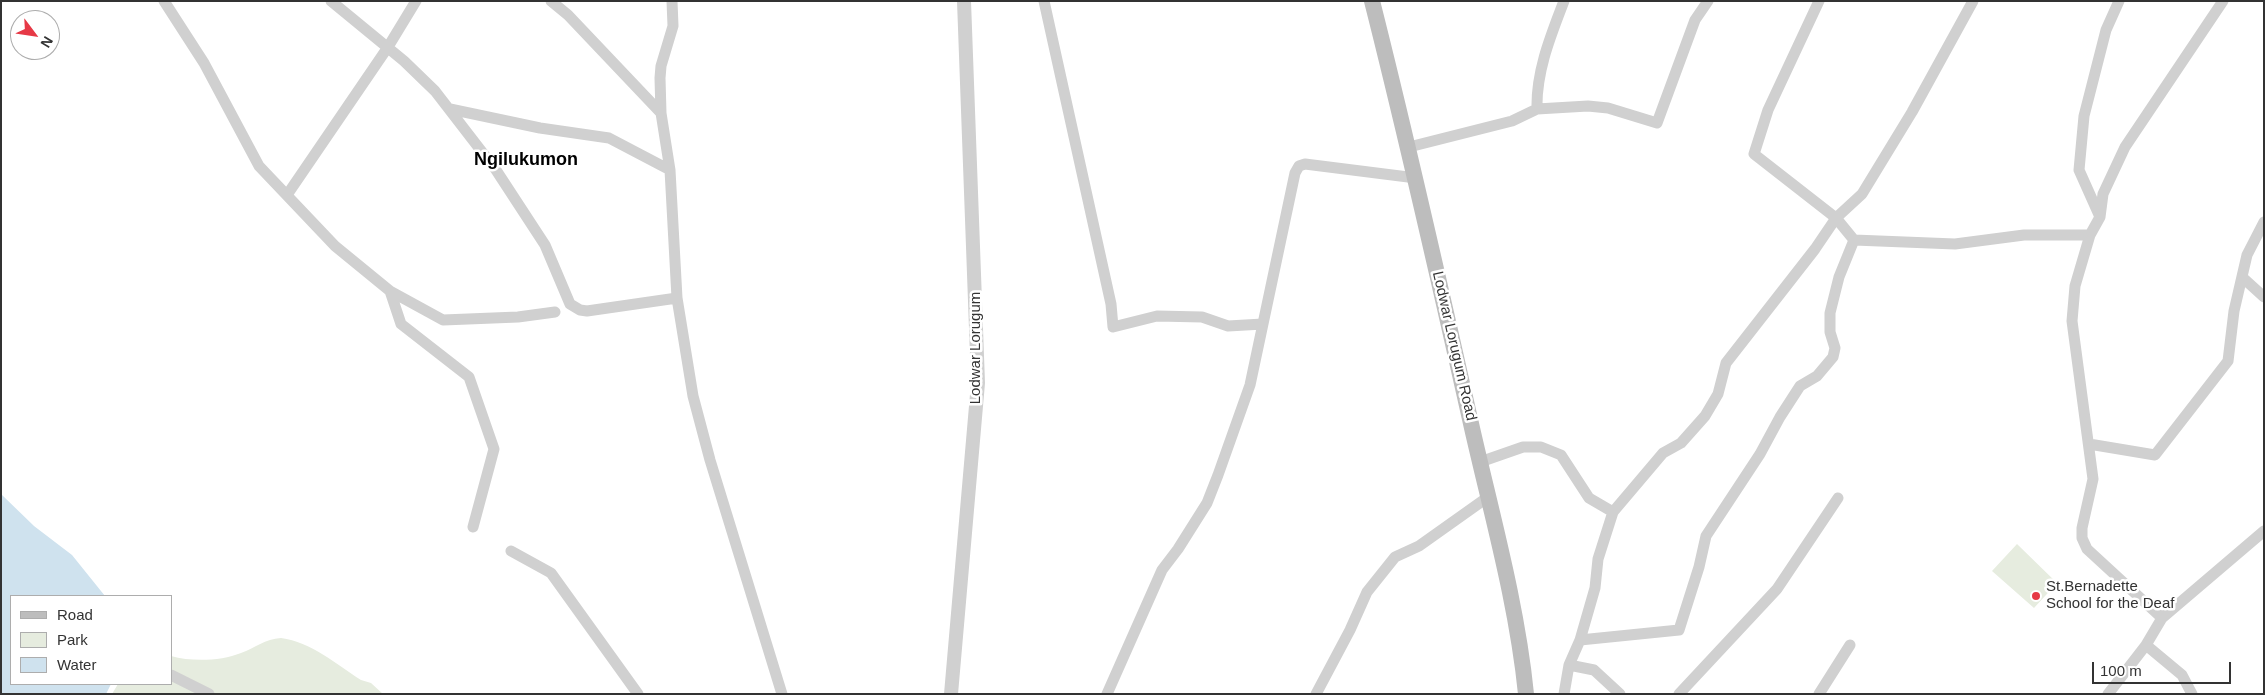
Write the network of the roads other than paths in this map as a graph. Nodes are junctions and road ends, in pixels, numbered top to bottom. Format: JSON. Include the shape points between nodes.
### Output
{"nodes":[{"id":1,"x":164,"y":1,"type":"edge"},
{"id":2,"x":331,"y":1,"type":"edge"},
{"id":3,"x":416,"y":1,"type":"edge"},
{"id":4,"x":552,"y":1,"type":"edge"},
{"id":5,"x":672,"y":1,"type":"edge"},
{"id":6,"x":964,"y":1,"type":"edge"},
{"id":7,"x":1044,"y":1,"type":"edge"},
{"id":8,"x":1372,"y":1,"type":"edge"},
{"id":9,"x":1564,"y":1,"type":"edge"},
{"id":10,"x":1708,"y":1,"type":"edge"},
{"id":11,"x":1819,"y":1,"type":"edge"},
{"id":12,"x":1973,"y":1,"type":"edge"},
{"id":13,"x":2119,"y":1,"type":"edge"},
{"id":14,"x":2223,"y":1,"type":"edge"},
{"id":15,"x":388,"y":47,"type":"junction"},
{"id":16,"x":1537,"y":108,"type":"junction"},
{"id":17,"x":449,"y":109,"type":"junction"},
{"id":18,"x":661,"y":113,"type":"junction"},
{"id":19,"x":1409,"y":147,"type":"junction"},
{"id":20,"x":670,"y":170,"type":"junction"},
{"id":21,"x":1416,"y":178,"type":"junction"},
{"id":22,"x":287,"y":195,"type":"junction"},
{"id":23,"x":2100,"y":217,"type":"junction"},
{"id":24,"x":1836,"y":218,"type":"junction"},
{"id":25,"x":2264,"y":222,"type":"edge"},
{"id":26,"x":2090,"y":235,"type":"junction"},
{"id":27,"x":1854,"y":240,"type":"junction"},
{"id":28,"x":2242,"y":277,"type":"junction"},
{"id":29,"x":390,"y":290,"type":"junction"},
{"id":30,"x":2264,"y":297,"type":"edge"},
{"id":31,"x":677,"y":298,"type":"junction"},
{"id":32,"x":555,"y":312,"type":"dead end"},
{"id":33,"x":1263,"y":324,"type":"junction"},
{"id":34,"x":2089,"y":444,"type":"junction"},
{"id":35,"x":1480,"y":462,"type":"junction"},
{"id":36,"x":1488,"y":497,"type":"junction"},
{"id":37,"x":1838,"y":498,"type":"dead end"},
{"id":38,"x":1613,"y":512,"type":"junction"},
{"id":39,"x":473,"y":527,"type":"dead end"},
{"id":40,"x":2264,"y":531,"type":"edge"},
{"id":41,"x":511,"y":551,"type":"dead end"},
{"id":42,"x":2162,"y":618,"type":"junction"},
{"id":43,"x":1580,"y":640,"type":"junction"},
{"id":44,"x":1850,"y":645,"type":"dead end"},
{"id":45,"x":2146,"y":645,"type":"junction"},
{"id":46,"x":1569,"y":665,"type":"junction"},
{"id":47,"x":172,"y":676,"type":"edge"},
{"id":48,"x":209,"y":694,"type":"edge"},
{"id":49,"x":638,"y":694,"type":"edge"},
{"id":50,"x":782,"y":694,"type":"edge"},
{"id":51,"x":951,"y":694,"type":"edge"},
{"id":52,"x":1107,"y":694,"type":"edge"},
{"id":53,"x":1316,"y":694,"type":"edge"},
{"id":54,"x":1526,"y":694,"type":"edge"},
{"id":55,"x":1564,"y":694,"type":"edge"},
{"id":56,"x":1620,"y":694,"type":"edge"},
{"id":57,"x":1679,"y":694,"type":"edge"},
{"id":58,"x":1819,"y":694,"type":"edge"},
{"id":59,"x":2108,"y":694,"type":"edge"},
{"id":60,"x":2192,"y":694,"type":"edge"}],
"edges":[{"from":1,"to":22,"type":"street","via":[[204,63],[259,166]]},
{"from":2,"to":15,"type":"street"},
{"from":3,"to":15,"type":"street"},
{"from":4,"to":18,"type":"street"},
{"from":5,"to":18,"type":"street","via":[[673,26],[661,66]]},
{"from":6,"to":51,"type":"street","name":"Lodwar Lorugum","via":[[978,383]]},
{"from":7,"to":33,"type":"street","via":[[1111,304],[1113,327],[1157,316],[1202,316],[1228,326]]},
{"from":8,"to":19,"type":"main road","name":"Lodwar Lorugum Road"},
{"from":9,"to":16,"type":"street","via":[[1547,46]]},
{"from":10,"to":16,"type":"street","via":[[1695,20],[1657,122],[1608,108]]},
{"from":11,"to":24,"type":"street","via":[[1768,110],[1754,154]]},
{"from":12,"to":24,"type":"street","via":[[1862,194]]},
{"from":13,"to":23,"type":"street","via":[[2106,30],[2084,116],[2079,170]]},
{"from":14,"to":23,"type":"street","via":[[2125,147],[2103,194]]},
{"from":15,"to":17,"type":"street","via":[[435,91]]},
{"from":15,"to":22,"type":"street"},
{"from":16,"to":19,"type":"street","via":[[1512,121]]},
{"from":17,"to":20,"type":"street","via":[[609,138]]},
{"from":17,"to":31,"type":"street","via":[[496,170],[545,245],[570,304],[587,311]]},
{"from":18,"to":20,"type":"street"},
{"from":19,"to":21,"type":"main road","name":"Lodwar Lorugum Road"},
{"from":20,"to":31,"type":"street"},
{"from":21,"to":33,"type":"street","via":[[1305,164],[1299,166]]},
{"from":21,"to":35,"type":"main road","name":"Lodwar Lorugum Road"},
{"from":22,"to":29,"type":"street","via":[[335,246]]},
{"from":23,"to":26,"type":"street"},
{"from":24,"to":27,"type":"street"},
{"from":24,"to":38,"type":"street","via":[[1726,363],[1718,394],[1705,416],[1680,442],[1663,452]]},
{"from":25,"to":28,"type":"street","via":[[2246,256]]},
{"from":26,"to":27,"type":"street","via":[[2024,235],[1955,244]]},
{"from":26,"to":34,"type":"street","via":[[2074,286],[2072,321]]},
{"from":27,"to":43,"type":"street","via":[[1839,277],[1830,313],[1830,332],[1835,348],[1833,357],[1817,376],[1800,386],[1706,536],[1679,630]]},
{"from":28,"to":30,"type":"street"},
{"from":28,"to":34,"type":"street","via":[[2228,361],[2155,455]]},
{"from":29,"to":32,"type":"street","via":[[443,320]]},
{"from":29,"to":39,"type":"street","via":[[401,324],[469,377],[494,449]]},
{"from":31,"to":50,"type":"street","via":[[693,396]]},
{"from":33,"to":52,"type":"street","via":[[1250,385],[1211,494],[1162,570]]},
{"from":34,"to":42,"type":"street","via":[[2093,479],[2082,538],[2087,549]]},
{"from":35,"to":36,"type":"main road","name":"Lodwar Lorugum Road"},
{"from":35,"to":38,"type":"street","via":[[1523,446],[1541,447],[1561,455],[1590,498]]},
{"from":36,"to":53,"type":"street","via":[[1419,546],[1395,557],[1367,592]]},
{"from":36,"to":54,"type":"main road","name":"Lodwar Lorugum Road","via":[[1509,588]]},
{"from":37,"to":57,"type":"street","via":[[1777,589]]},
{"from":38,"to":43,"type":"street","via":[[1603,539],[1595,588]]},
{"from":40,"to":42,"type":"street"},
{"from":41,"to":49,"type":"street","via":[[551,573]]},
{"from":42,"to":45,"type":"street"},
{"from":43,"to":46,"type":"street"},
{"from":44,"to":58,"type":"street"},
{"from":45,"to":59,"type":"street"},
{"from":45,"to":60,"type":"street","via":[[2182,675]]},
{"from":46,"to":55,"type":"street"},
{"from":46,"to":56,"type":"street","via":[[1594,670]]},
{"from":47,"to":48,"type":"street"}]}
